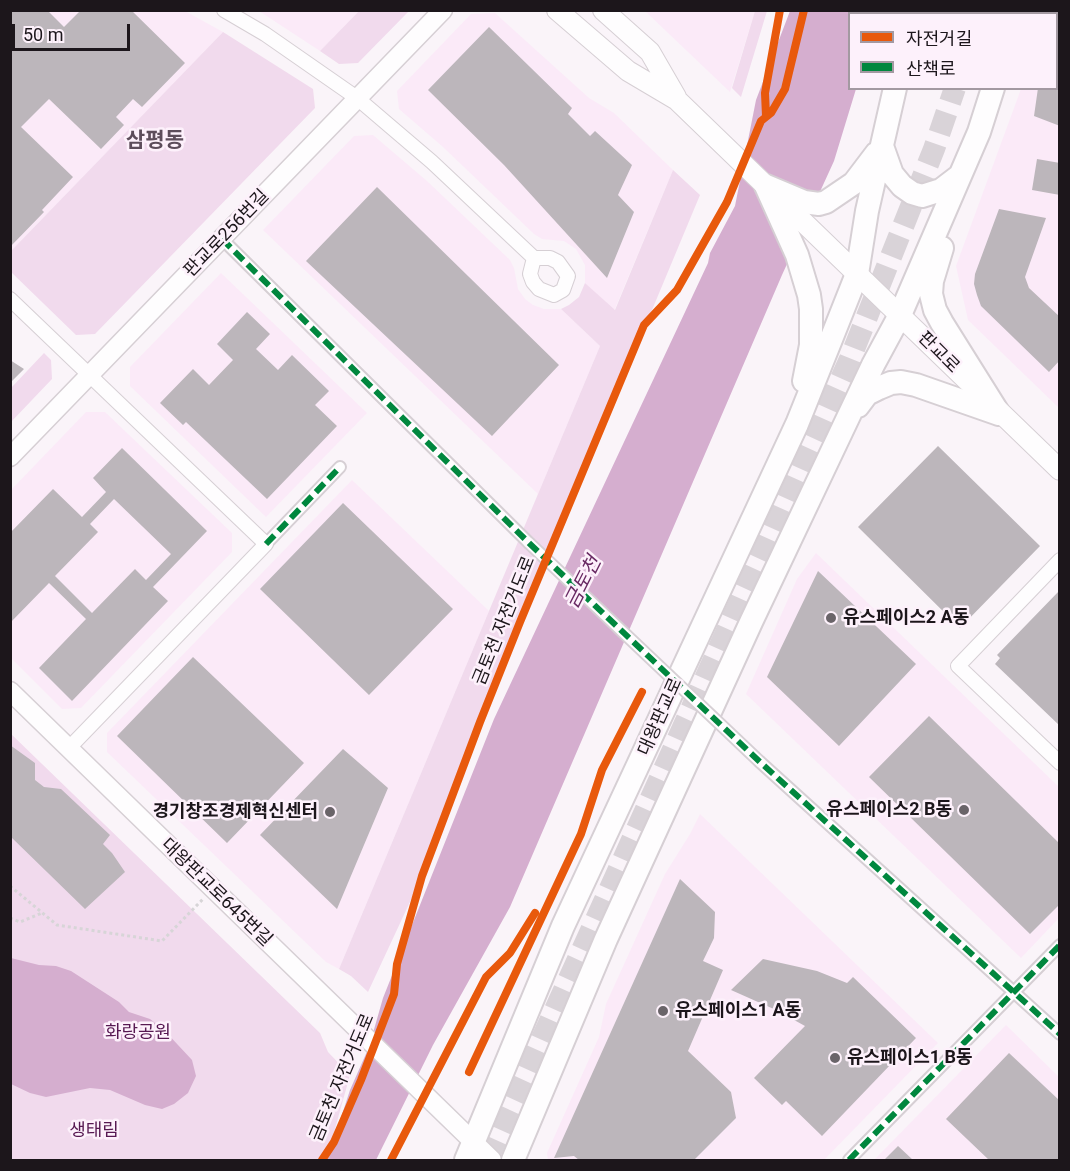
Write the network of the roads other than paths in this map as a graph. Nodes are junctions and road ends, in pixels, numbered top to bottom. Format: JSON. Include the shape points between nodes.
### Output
{"nodes":[{"id":1,"x":224,"y":10,"type":"edge"},
{"id":2,"x":443,"y":10,"type":"edge"},
{"id":3,"x":557,"y":10,"type":"edge"},
{"id":4,"x":603,"y":10,"type":"edge"},
{"id":5,"x":894,"y":90,"type":"edge"},
{"id":6,"x":992,"y":90,"type":"edge"},
{"id":7,"x":357,"y":98,"type":"junction"},
{"id":8,"x":677,"y":100,"type":"junction"},
{"id":9,"x":882,"y":146,"type":"junction"},
{"id":10,"x":958,"y":177,"type":"junction"},
{"id":11,"x":766,"y":186,"type":"junction"},
{"id":12,"x":222,"y":239,"type":"junction"},
{"id":13,"x":534,"y":258,"type":"dead end"},
{"id":14,"x":857,"y":274,"type":"junction"},
{"id":15,"x":10,"y":299,"type":"edge"},
{"id":16,"x":900,"y":315,"type":"junction"},
{"id":17,"x":90,"y":375,"type":"junction"},
{"id":18,"x":999,"y":414,"type":"junction"},
{"id":19,"x":849,"y":415,"type":"junction"},
{"id":20,"x":797,"y":424,"type":"junction"},
{"id":21,"x":10,"y":457,"type":"edge"},
{"id":22,"x":340,"y":466,"type":"dead end"},
{"id":23,"x":1059,"y":470,"type":"edge"},
{"id":24,"x":266,"y":544,"type":"junction"},
{"id":25,"x":1059,"y":560,"type":"edge"},
{"id":26,"x":10,"y":691,"type":"edge"},
{"id":27,"x":69,"y":748,"type":"junction"},
{"id":28,"x":1059,"y":763,"type":"edge"},
{"id":29,"x":1059,"y":945,"type":"edge"},
{"id":30,"x":1015,"y":991,"type":"junction"},
{"id":31,"x":1059,"y":1034,"type":"edge"},
{"id":32,"x":469,"y":1151,"type":"edge"},
{"id":33,"x":492,"y":1161,"type":"edge"},
{"id":34,"x":513,"y":1161,"type":"edge"},
{"id":35,"x":849,"y":1161,"type":"edge"}],
"edges":[{"from":1,"to":7,"type":"street"},
{"from":2,"to":7,"type":"street","name":"판교로256번길"},
{"from":3,"to":8,"type":"main road","via":[[628,71]]},
{"from":4,"to":8,"type":"main road","via":[[650,52]]},
{"from":5,"to":9,"type":"main road","name":"대왕판교로"},
{"from":6,"to":10,"type":"main road","via":[[979,132]]},
{"from":7,"to":12,"type":"street","name":"판교로256번길"},
{"from":7,"to":13,"type":"street"},
{"from":8,"to":11,"type":"main road","name":"판교로"},
{"from":9,"to":10,"type":"main road","via":[[892,174],[912,193],[922,196],[941,190]]},
{"from":9,"to":11,"type":"main road","via":[[854,183],[826,202],[804,202]]},
{"from":9,"to":14,"type":"main road","name":"대왕판교로"},
{"from":10,"to":16,"type":"main road"},
{"from":10,"to":18,"type":"main road","via":[[958,208],[937,263],[931,294],[942,323]]},
{"from":11,"to":14,"type":"main road","name":"판교로"},
{"from":11,"to":20,"type":"main road","via":[[797,255],[809,295],[811,345]]},
{"from":12,"to":17,"type":"street","name":"판교로256번길"},
{"from":12,"to":30,"type":"street","bridge":true,"via":[[529,543],[760,762]]},
{"from":14,"to":16,"type":"main road","name":"판교로"},
{"from":14,"to":20,"type":"main road","name":"대왕판교로"},
{"from":15,"to":17,"type":"street"},
{"from":16,"to":18,"type":"main road","name":"판교로"},
{"from":16,"to":19,"type":"main road"},
{"from":17,"to":21,"type":"street","name":"판교로256번길"},
{"from":17,"to":24,"type":"street"},
{"from":18,"to":19,"type":"main road","via":[[901,382],[867,394]]},
{"from":18,"to":23,"type":"main road","name":"판교로"},
{"from":19,"to":34,"type":"main road","via":[[606,939]]},
{"from":20,"to":32,"type":"main road","name":"대왕판교로","via":[[563,926]]},
{"from":22,"to":24,"type":"street"},
{"from":24,"to":27,"type":"street"},
{"from":25,"to":28,"type":"street","via":[[958,666]]},
{"from":26,"to":27,"type":"street","name":"대왕판교로645번길"},
{"from":27,"to":32,"type":"street","name":"대왕판교로645번길","via":[[439,1109]]},
{"from":29,"to":30,"type":"street"},
{"from":30,"to":31,"type":"street"},
{"from":30,"to":35,"type":"street"},
{"from":32,"to":33,"type":"street","name":"대왕판교로645번길"}]}
